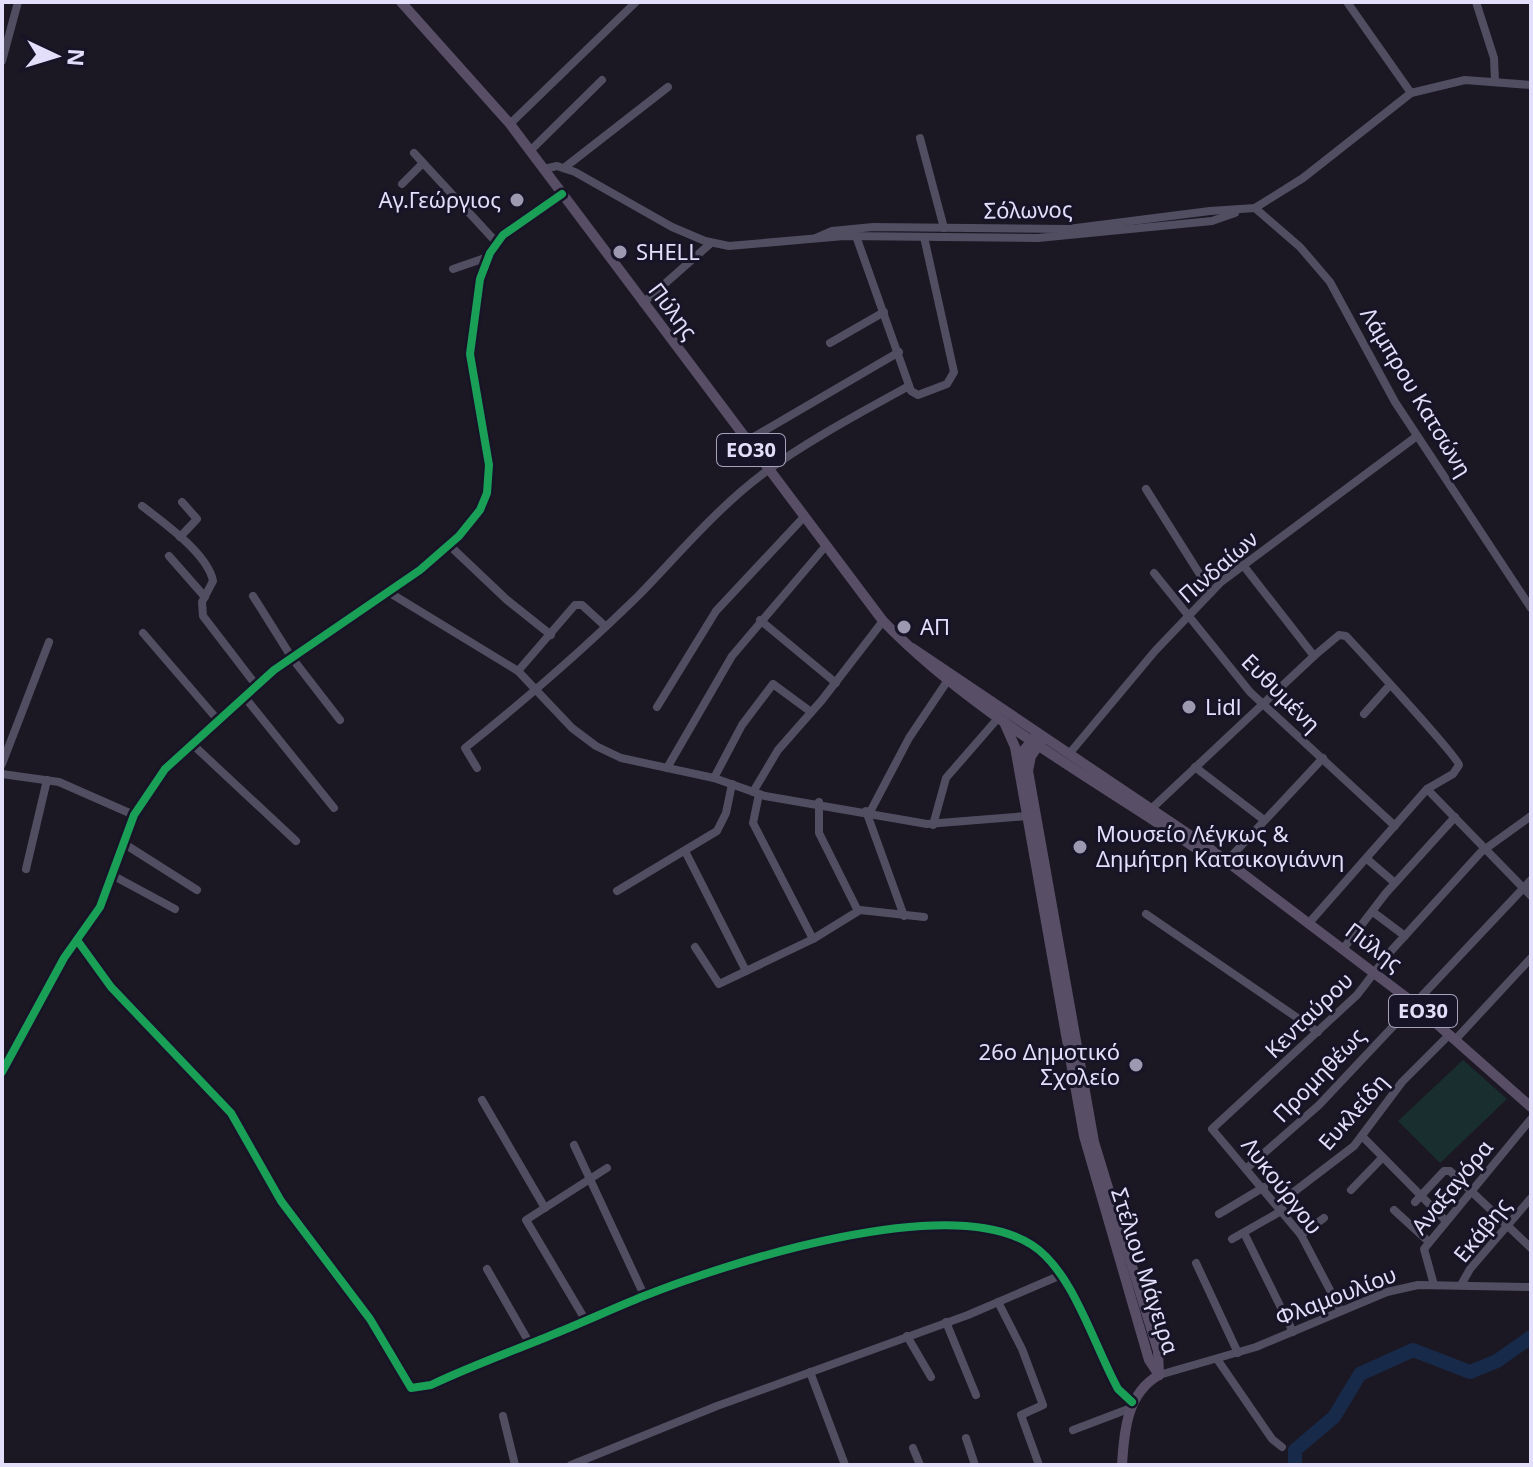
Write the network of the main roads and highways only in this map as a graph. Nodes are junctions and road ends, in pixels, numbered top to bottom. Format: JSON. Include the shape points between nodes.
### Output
{"nodes":[{"id":1,"x":401,"y":2,"type":"edge"},
{"id":2,"x":910,"y":647,"type":"junction"},
{"id":3,"x":1001,"y":719,"type":"junction"},
{"id":4,"x":1039,"y":738,"type":"junction"},
{"id":5,"x":1064,"y":756,"type":"junction"},
{"id":6,"x":1019,"y":771,"type":"junction"},
{"id":7,"x":1030,"y":783,"type":"junction"},
{"id":8,"x":1530,"y":1104,"type":"edge"},
{"id":9,"x":1159,"y":1375,"type":"junction"},
{"id":10,"x":1122,"y":1465,"type":"edge"}],
"edges":[{"from":1,"to":2,"type":"main road","name":"Πύλης","number":"ΕΟ30","via":[[531,150],[824,548]]},
{"from":2,"to":3,"type":"main road","name":"Πύλης","number":"ΕΟ30"},
{"from":2,"to":4,"type":"main road","name":"Πύλης","number":"ΕΟ30"},
{"from":3,"to":4,"type":"main road","name":"Πύλης","number":"ΕΟ30"},
{"from":3,"to":6,"type":"main road","name":"Στέλιου Μάγειρα","via":[[1012,737]]},
{"from":4,"to":5,"type":"main road","name":"Πύλης","number":"ΕΟ30"},
{"from":4,"to":6,"type":"main road","via":[[1022,753]]},
{"from":4,"to":7,"type":"main road","via":[[1029,763]]},
{"from":5,"to":7,"type":"main road","via":[[1041,757]]},
{"from":5,"to":8,"type":"main road","name":"Πύλης","number":"ΕΟ30","via":[[1376,972]]},
{"from":6,"to":9,"type":"main road","name":"Στέλιου Μάγειρα","via":[[1084,1136],[1149,1360]]},
{"from":7,"to":9,"type":"main road","name":"Στέλιου Μάγειρα","via":[[1092,1131],[1158,1351]]},
{"from":9,"to":10,"type":"main road","via":[[1132,1405]]}]}
